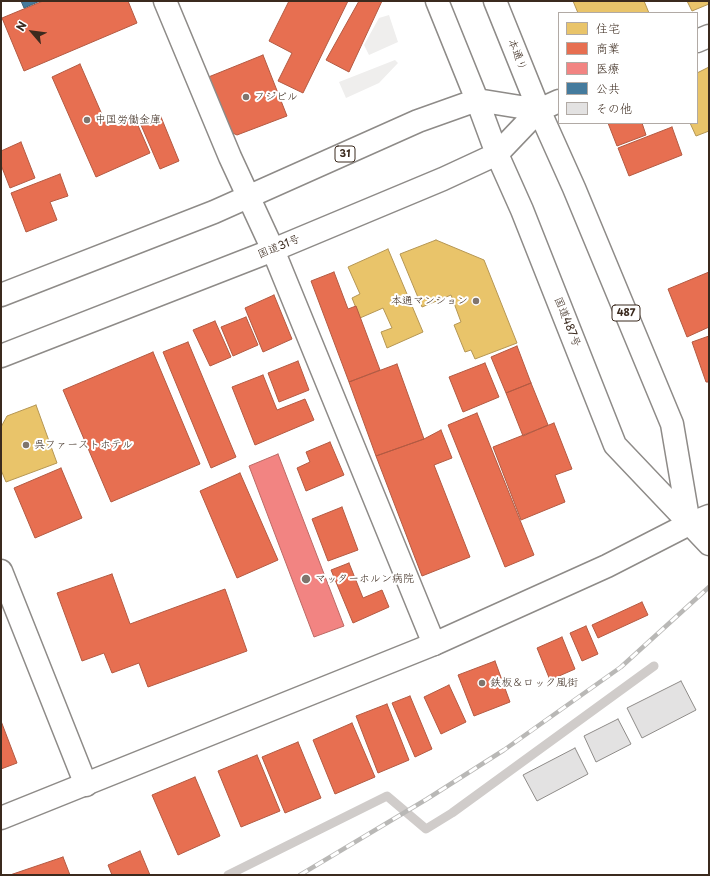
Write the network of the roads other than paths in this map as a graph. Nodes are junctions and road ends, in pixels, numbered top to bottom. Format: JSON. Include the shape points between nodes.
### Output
{"nodes":[{"id":1,"x":166,"y":1,"type":"edge"},
{"id":2,"x":437,"y":1,"type":"edge"},
{"id":3,"x":495,"y":1,"type":"edge"},
{"id":4,"x":709,"y":36,"type":"edge"},
{"id":5,"x":698,"y":41,"type":"edge"},
{"id":6,"x":477,"y":100,"type":"junction"},
{"id":7,"x":558,"y":101,"type":"edge"},
{"id":8,"x":539,"y":110,"type":"junction"},
{"id":9,"x":496,"y":154,"type":"junction"},
{"id":10,"x":248,"y":196,"type":"junction"},
{"id":11,"x":273,"y":250,"type":"junction"},
{"id":12,"x":1,"y":295,"type":"edge"},
{"id":13,"x":1,"y":356,"type":"edge"},
{"id":14,"x":709,"y":516,"type":"edge"},
{"id":15,"x":689,"y":524,"type":"junction"},
{"id":16,"x":709,"y":544,"type":"edge"},
{"id":17,"x":1,"y":571,"type":"edge"},
{"id":18,"x":434,"y":644,"type":"junction"},
{"id":19,"x":86,"y":785,"type":"junction"},
{"id":20,"x":1,"y":818,"type":"edge"}],
"edges":[{"from":1,"to":10,"type":"main road"},
{"from":2,"to":6,"type":"main road"},
{"from":3,"to":8,"type":"main road","name":"本通り"},
{"from":4,"to":5,"type":"main road"},
{"from":6,"to":8,"type":"main road","number":"31"},
{"from":6,"to":9,"type":"main road","name":"国道487号"},
{"from":6,"to":10,"type":"main road","number":"31","via":[[418,121]]},
{"from":7,"to":8,"type":"main road"},
{"from":8,"to":9,"type":"main road","name":"国道31号"},
{"from":8,"to":15,"type":"main road","number":"487","via":[[672,424]]},
{"from":9,"to":11,"type":"main road","name":"国道31号","via":[[443,179]]},
{"from":9,"to":15,"type":"main road","name":"国道487号","via":[[522,210],[615,445]]},
{"from":10,"to":11,"type":"main road"},
{"from":10,"to":12,"type":"main road","number":"31"},
{"from":11,"to":13,"type":"main road","name":"国道31号"},
{"from":11,"to":18,"type":"main road"},
{"from":14,"to":15,"type":"main road"},
{"from":15,"to":16,"type":"main road","name":"国道487号"},
{"from":15,"to":18,"type":"main road","via":[[607,566]]},
{"from":17,"to":19,"type":"main road"},
{"from":18,"to":19,"type":"main road"},
{"from":19,"to":20,"type":"main road"}]}
